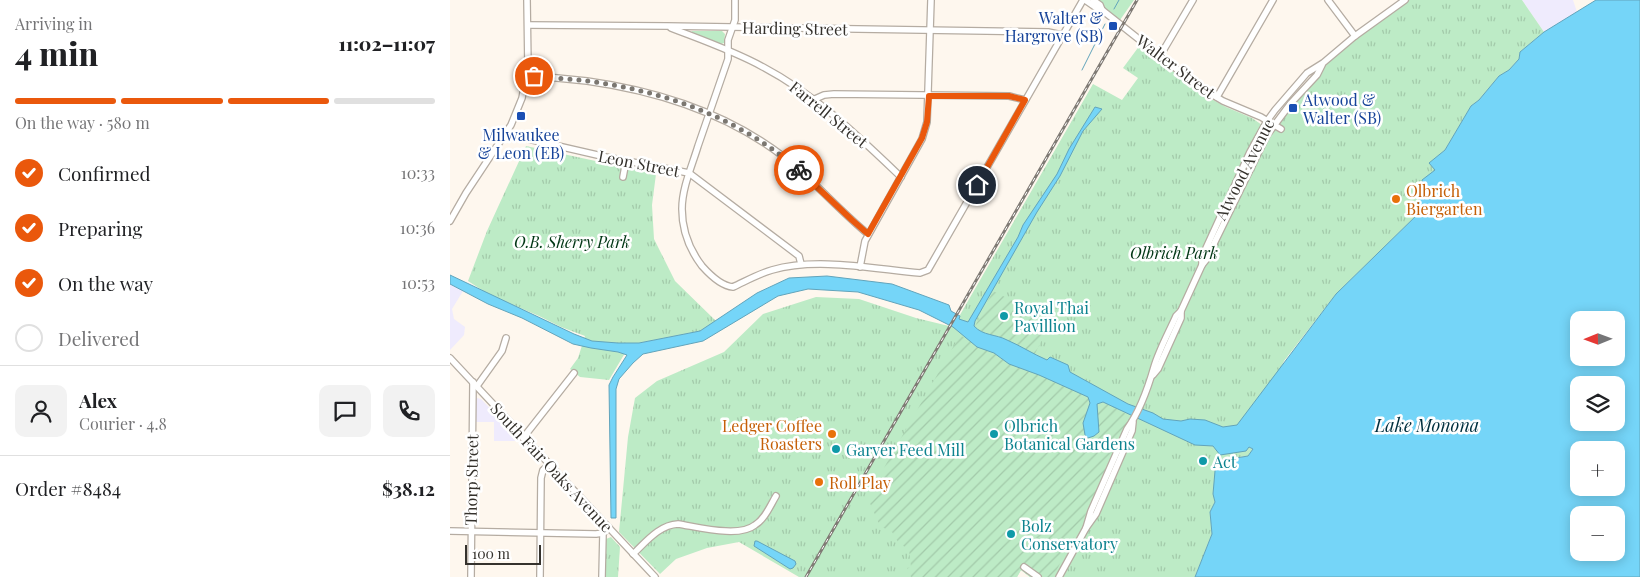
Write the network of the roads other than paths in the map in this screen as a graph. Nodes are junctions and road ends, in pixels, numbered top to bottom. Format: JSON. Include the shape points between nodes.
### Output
{"nodes":[{"id":1,"x":527,"y":0,"type":"edge"},
{"id":2,"x":735,"y":0,"type":"edge"},
{"id":3,"x":930,"y":0,"type":"edge"},
{"id":4,"x":1084,"y":0,"type":"edge"},
{"id":5,"x":1093,"y":0,"type":"edge"},
{"id":6,"x":1193,"y":0,"type":"edge"},
{"id":7,"x":1273,"y":0,"type":"edge"},
{"id":8,"x":1328,"y":0,"type":"edge"},
{"id":9,"x":1405,"y":0,"type":"edge"},
{"id":10,"x":1102,"y":10,"type":"junction"},
{"id":11,"x":528,"y":25,"type":"junction"},
{"id":12,"x":667,"y":26,"type":"junction"},
{"id":13,"x":732,"y":27,"type":"junction"},
{"id":14,"x":930,"y":31,"type":"junction"},
{"id":15,"x":1062,"y":35,"type":"junction"},
{"id":16,"x":1355,"y":36,"type":"junction"},
{"id":17,"x":728,"y":51,"type":"junction"},
{"id":18,"x":1160,"y":56,"type":"junction"},
{"id":19,"x":1323,"y":63,"type":"junction"},
{"id":20,"x":527,"y":76,"type":"junction"},
{"id":21,"x":929,"y":96,"type":"junction"},
{"id":22,"x":1217,"y":97,"type":"junction"},
{"id":23,"x":815,"y":99,"type":"junction"},
{"id":24,"x":1025,"y":100,"type":"junction"},
{"id":25,"x":710,"y":113,"type":"junction"},
{"id":26,"x":1267,"y":121,"type":"junction"},
{"id":27,"x":1274,"y":125,"type":"junction"},
{"id":28,"x":1281,"y":128,"type":"dead end"},
{"id":29,"x":506,"y":134,"type":"junction"},
{"id":30,"x":626,"y":161,"type":"junction"},
{"id":31,"x":689,"y":173,"type":"junction"},
{"id":32,"x":623,"y":177,"type":"dead end"},
{"id":33,"x":901,"y":177,"type":"junction"},
{"id":34,"x":450,"y":221,"type":"edge"},
{"id":35,"x":868,"y":234,"type":"junction"},
{"id":36,"x":801,"y":264,"type":"junction"},
{"id":37,"x":1202,"y":264,"type":"junction"},
{"id":38,"x":860,"y":267,"type":"junction"},
{"id":39,"x":506,"y":338,"type":"dead end"},
{"id":40,"x":450,"y":358,"type":"edge"},
{"id":41,"x":574,"y":373,"type":"dead end"},
{"id":42,"x":475,"y":384,"type":"junction"},
{"id":43,"x":523,"y":438,"type":"junction"},
{"id":44,"x":550,"y":464,"type":"junction"},
{"id":45,"x":776,"y":496,"type":"dead end"},
{"id":46,"x":609,"y":528,"type":"junction"},
{"id":47,"x":450,"y":531,"type":"edge"},
{"id":48,"x":471,"y":532,"type":"junction"},
{"id":49,"x":541,"y":533,"type":"junction"},
{"id":50,"x":603,"y":533,"type":"junction"},
{"id":51,"x":633,"y":554,"type":"junction"},
{"id":52,"x":1024,"y":567,"type":"dead end"},
{"id":53,"x":471,"y":577,"type":"edge"},
{"id":54,"x":540,"y":577,"type":"edge"},
{"id":55,"x":602,"y":577,"type":"edge"},
{"id":56,"x":654,"y":577,"type":"edge"},
{"id":57,"x":1038,"y":577,"type":"edge"},
{"id":58,"x":1059,"y":577,"type":"edge"}],
"edges":[{"from":1,"to":11,"type":"street"},
{"from":2,"to":13,"type":"street"},
{"from":3,"to":14,"type":"street"},
{"from":4,"to":10,"type":"street","name":"Walter Street"},
{"from":4,"to":15,"type":"street"},
{"from":5,"to":10,"type":"street","name":"Walter Street"},
{"from":6,"to":18,"type":"street"},
{"from":7,"to":22,"type":"street"},
{"from":8,"to":16,"type":"street"},
{"from":9,"to":16,"type":"street","name":"Atwood Avenue"},
{"from":10,"to":18,"type":"street","name":"Walter Street"},
{"from":11,"to":12,"type":"street","name":"Harding Street"},
{"from":11,"to":20,"type":"street"},
{"from":12,"to":13,"type":"street","name":"Harding Street"},
{"from":12,"to":17,"type":"street","name":"Farrell Street"},
{"from":13,"to":14,"type":"street","name":"Harding Street"},
{"from":13,"to":17,"type":"street"},
{"from":14,"to":15,"type":"street","name":"Harding Street","via":[[1048,32]]},
{"from":14,"to":21,"type":"street"},
{"from":15,"to":24,"type":"street"},
{"from":16,"to":19,"type":"street","name":"Atwood Avenue"},
{"from":17,"to":23,"type":"street","name":"Farrell Street","via":[[762,66]]},
{"from":17,"to":25,"type":"street"},
{"from":18,"to":22,"type":"street","name":"Walter Street"},
{"from":19,"to":26,"type":"street","name":"Atwood Avenue","via":[[1295,85]]},
{"from":19,"to":27,"type":"street","name":"Atwood Avenue","via":[[1317,75]]},
{"from":20,"to":25,"type":"street","via":[[589,81],[630,89]]},
{"from":20,"to":29,"type":"street","via":[[522,98]]},
{"from":21,"to":23,"type":"street","via":[[834,94]]},
{"from":21,"to":24,"type":"street","via":[[1009,96]]},
{"from":21,"to":33,"type":"street","via":[[924,135]]},
{"from":22,"to":26,"type":"street","name":"Walter Street"},
{"from":23,"to":33,"type":"street","name":"Farrell Street"},
{"from":24,"to":38,"type":"street","via":[[928,270]]},
{"from":25,"to":31,"type":"street"},
{"from":25,"to":35,"type":"street","via":[[757,138],[784,157]]},
{"from":26,"to":27,"type":"street","name":"Walter Street"},
{"from":26,"to":37,"type":"street","name":"Atwood Avenue","via":[[1242,168],[1202,257]]},
{"from":27,"to":28,"type":"street","name":"Walter Street"},
{"from":27,"to":37,"type":"street","name":"Atwood Avenue"},
{"from":29,"to":30,"type":"street","name":"Leon Street"},
{"from":29,"to":34,"type":"street"},
{"from":30,"to":31,"type":"street","name":"Leon Street"},
{"from":30,"to":32,"type":"street"},
{"from":31,"to":36,"type":"street","name":"Leon Street","via":[[799,256]]},
{"from":31,"to":36,"type":"street","via":[[683,193],[683,226],[695,257],[720,282],[731,286],[772,270]]},
{"from":33,"to":35,"type":"street"},
{"from":35,"to":38,"type":"street"},
{"from":36,"to":38,"type":"street"},
{"from":37,"to":58,"type":"street","name":"Atwood Avenue","via":[[1154,366],[1090,512],[1086,528]]},
{"from":39,"to":42,"type":"street","via":[[502,351]]},
{"from":40,"to":42,"type":"street","name":"South Fair Oaks Avenue"},
{"from":41,"to":43,"type":"street"},
{"from":42,"to":43,"type":"street","name":"South Fair Oaks Avenue"},
{"from":42,"to":48,"type":"street","name":"Thorp Street"},
{"from":43,"to":44,"type":"street","name":"South Fair Oaks Avenue"},
{"from":44,"to":46,"type":"street","name":"South Fair Oaks Avenue"},
{"from":44,"to":49,"type":"street","via":[[540,478]]},
{"from":45,"to":51,"type":"street","via":[[760,522],[748,530],[734,532],[670,525],[659,530]]},
{"from":46,"to":50,"type":"street"},
{"from":46,"to":51,"type":"street","name":"South Fair Oaks Avenue"},
{"from":47,"to":48,"type":"street"},
{"from":48,"to":49,"type":"street"},
{"from":48,"to":53,"type":"street","name":"Thorp Street"},
{"from":49,"to":50,"type":"street"},
{"from":49,"to":54,"type":"street"},
{"from":50,"to":55,"type":"street"},
{"from":51,"to":56,"type":"street","name":"South Fair Oaks Avenue"},
{"from":52,"to":57,"type":"street"}]}
